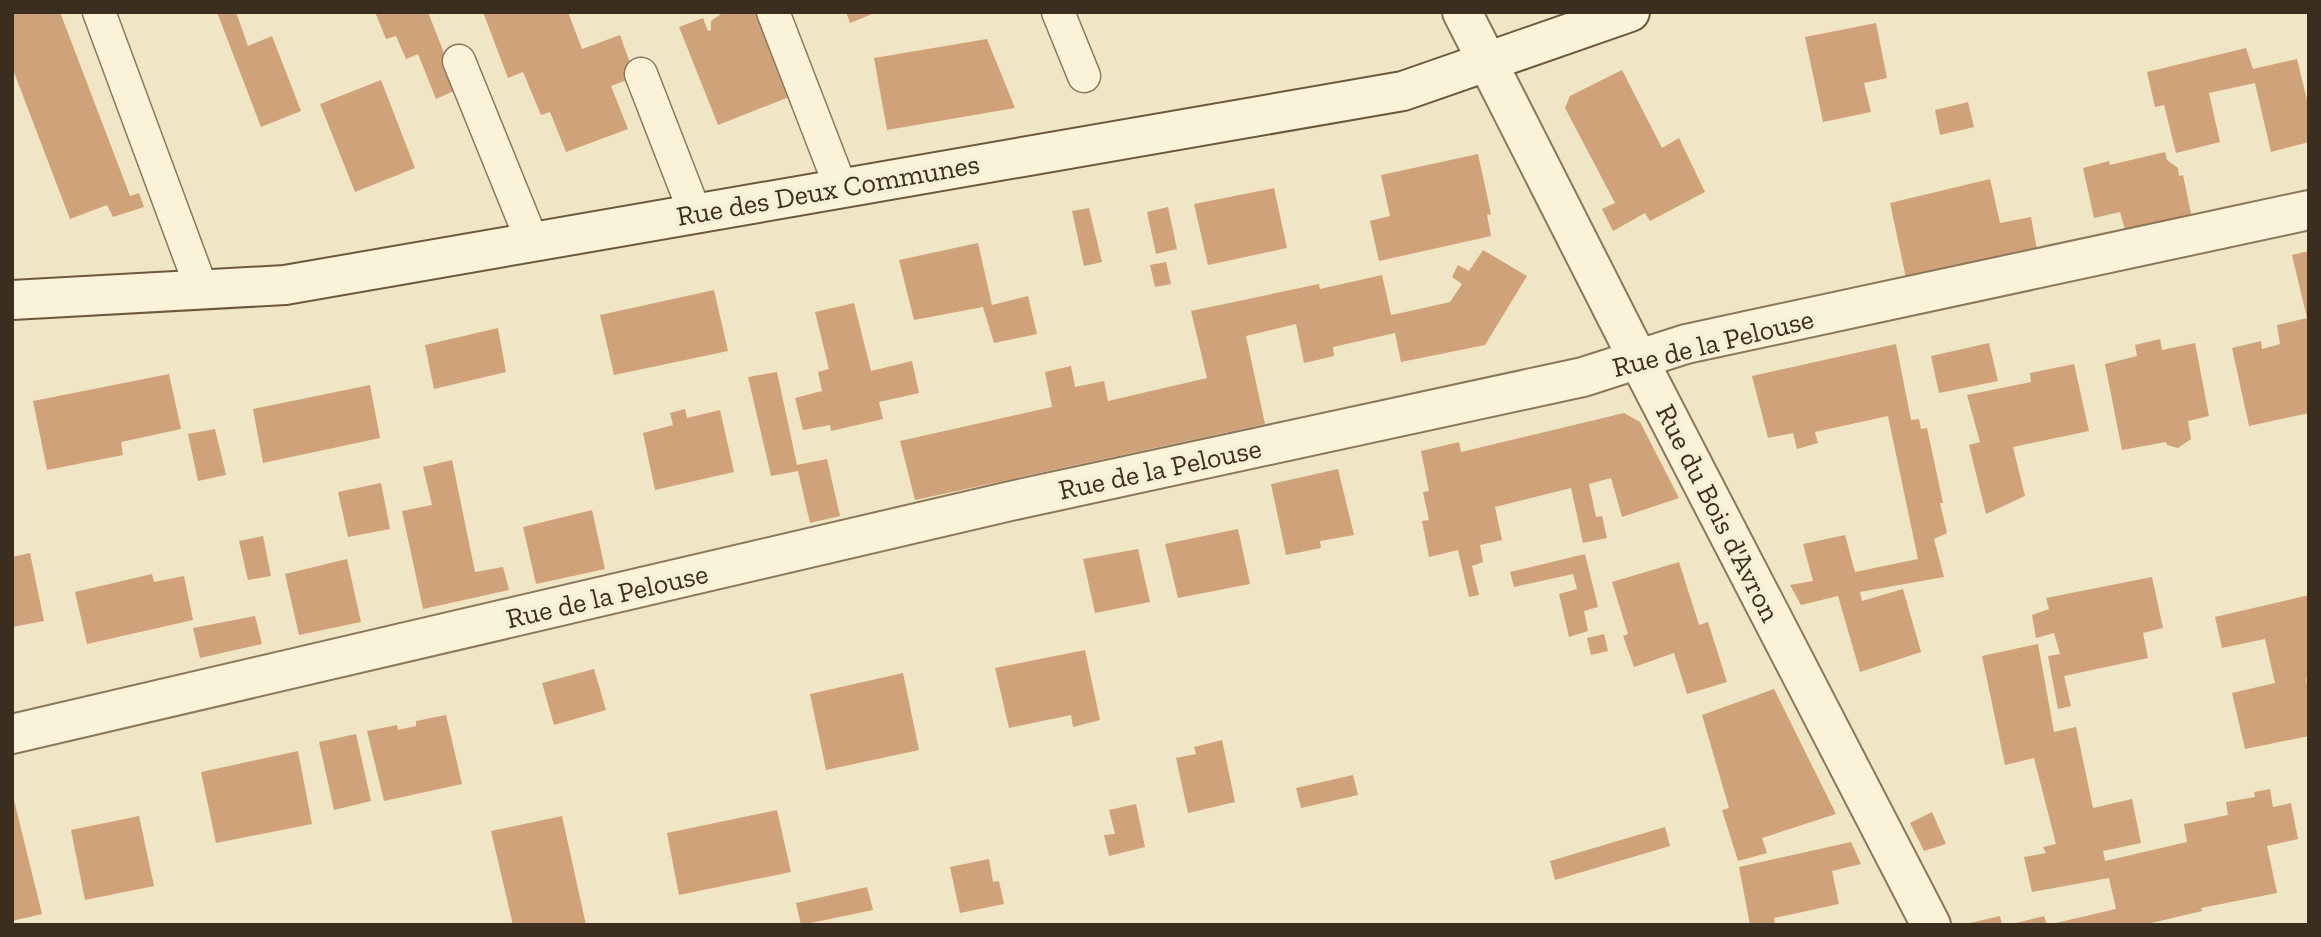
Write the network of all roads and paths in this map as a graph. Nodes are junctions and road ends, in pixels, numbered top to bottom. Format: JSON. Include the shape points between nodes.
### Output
{"nodes":[{"id":1,"x":99,"y":12,"type":"edge"},
{"id":2,"x":773,"y":12,"type":"edge"},
{"id":3,"x":1058,"y":12,"type":"edge"},
{"id":4,"x":1462,"y":12,"type":"edge"},
{"id":5,"x":1630,"y":12,"type":"edge"},
{"id":6,"x":459,"y":61,"type":"dead end"},
{"id":7,"x":1487,"y":62,"type":"junction"},
{"id":8,"x":641,"y":74,"type":"dead end"},
{"id":9,"x":1084,"y":76,"type":"dead end"},
{"id":10,"x":841,"y":188,"type":"junction"},
{"id":11,"x":2309,"y":210,"type":"edge"},
{"id":12,"x":695,"y":213,"type":"junction"},
{"id":13,"x":532,"y":242,"type":"junction"},
{"id":14,"x":202,"y":290,"type":"junction"},
{"id":15,"x":12,"y":300,"type":"edge"},
{"id":16,"x":1638,"y":359,"type":"junction"},
{"id":17,"x":12,"y":734,"type":"edge"},
{"id":18,"x":1931,"y":925,"type":"edge"}],
"edges":[{"from":1,"to":14,"type":"lane"},
{"from":2,"to":10,"type":"lane"},
{"from":3,"to":9,"type":"lane"},
{"from":4,"to":7,"type":"street","name":"Rue du Bois d'Avron"},
{"from":5,"to":7,"type":"street","name":"Rue des Deux Communes"},
{"from":6,"to":13,"type":"lane"},
{"from":7,"to":10,"type":"street","name":"Rue des Deux Communes","via":[[1403,91]]},
{"from":7,"to":16,"type":"street","name":"Rue du Bois d'Avron"},
{"from":8,"to":12,"type":"lane"},
{"from":10,"to":12,"type":"street","name":"Rue des Deux Communes"},
{"from":11,"to":16,"type":"street","name":"Rue de la Pelouse","via":[[1686,344]]},
{"from":12,"to":13,"type":"street","name":"Rue des Deux Communes"},
{"from":13,"to":14,"type":"street","name":"Rue des Deux Communes","via":[[285,285]]},
{"from":14,"to":15,"type":"street","name":"Rue des Deux Communes"},
{"from":16,"to":17,"type":"street","name":"Rue de la Pelouse","via":[[1583,377],[1015,500]]},
{"from":16,"to":18,"type":"street","name":"Rue du Bois d'Avron"}]}
